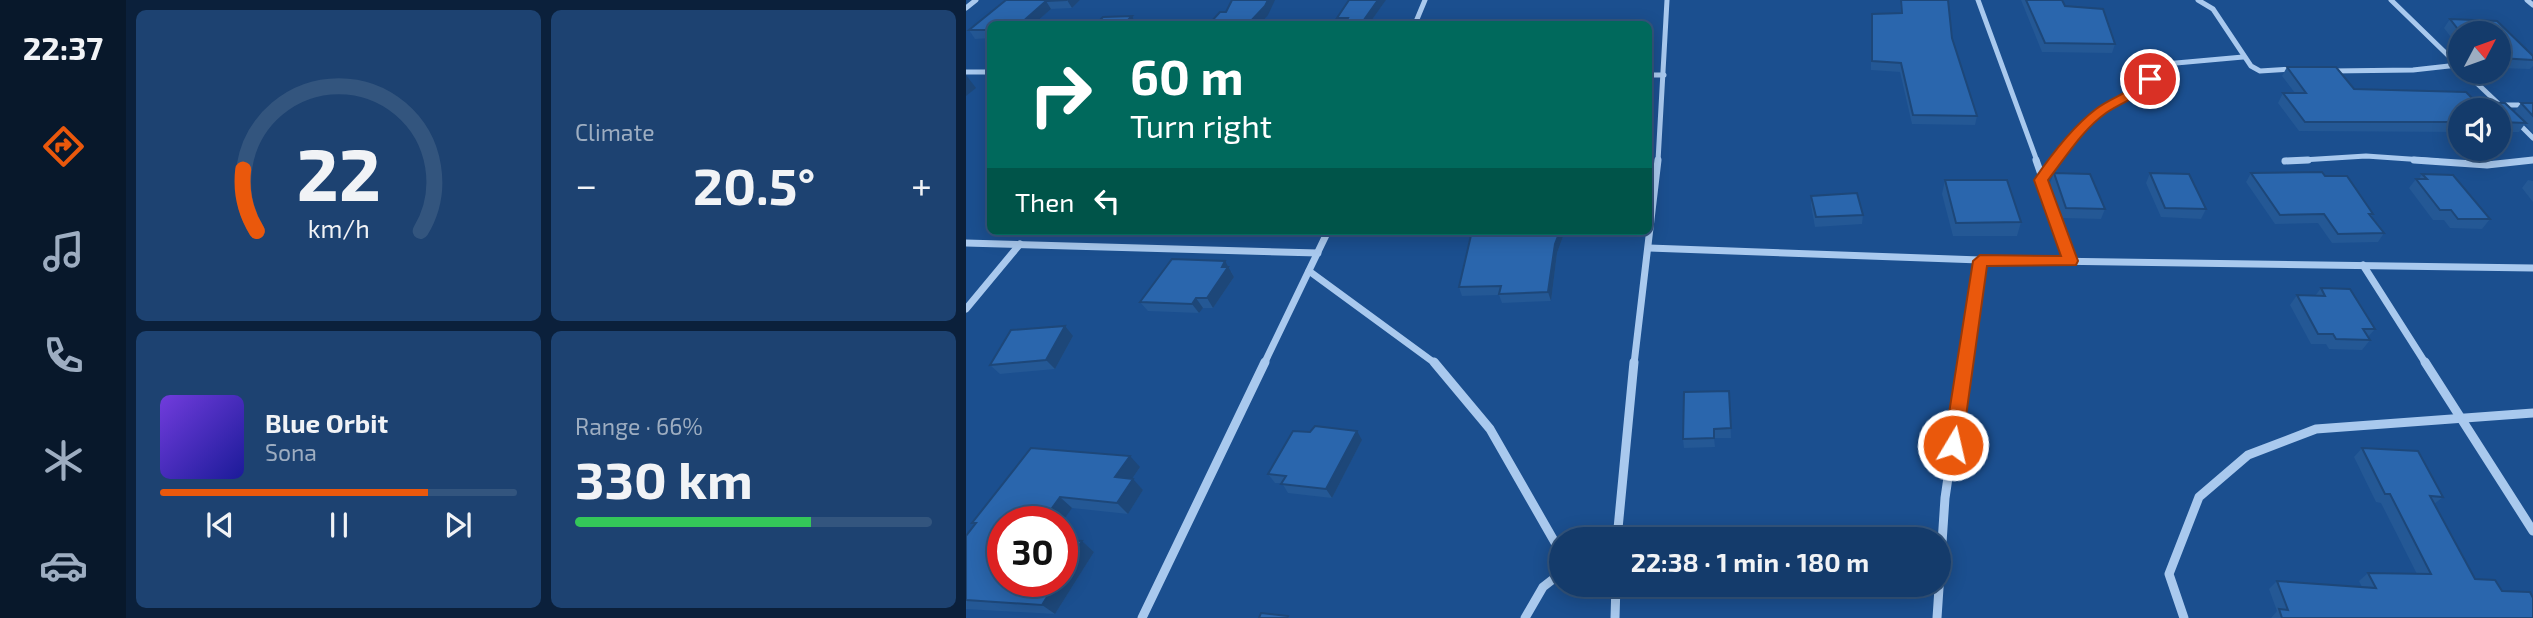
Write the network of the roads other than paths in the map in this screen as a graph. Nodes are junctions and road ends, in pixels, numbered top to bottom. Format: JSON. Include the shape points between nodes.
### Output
{"nodes":[{"id":1,"x":976,"y":0,"type":"edge"},
{"id":2,"x":1425,"y":0,"type":"edge"},
{"id":3,"x":1667,"y":0,"type":"edge"},
{"id":4,"x":1978,"y":0,"type":"edge"},
{"id":5,"x":2198,"y":0,"type":"edge"},
{"id":6,"x":2391,"y":0,"type":"edge"},
{"id":7,"x":2527,"y":0,"type":"edge"},
{"id":8,"x":2533,"y":5,"type":"edge"},
{"id":9,"x":966,"y":8,"type":"edge"},
{"id":10,"x":1416,"y":21,"type":"edge"},
{"id":11,"x":2448,"y":56,"type":"edge"},
{"id":12,"x":2243,"y":57,"type":"junction"},
{"id":13,"x":2448,"y":68,"type":"edge"},
{"id":14,"x":2297,"y":69,"type":"edge"},
{"id":15,"x":2319,"y":69,"type":"edge"},
{"id":16,"x":966,"y":72,"type":"edge"},
{"id":17,"x":987,"y":72,"type":"edge"},
{"id":18,"x":1652,"y":75,"type":"edge"},
{"id":19,"x":1664,"y":75,"type":"junction"},
{"id":20,"x":2478,"y":84,"type":"edge"},
{"id":21,"x":2533,"y":105,"type":"edge"},
{"id":22,"x":2514,"y":119,"type":"edge"},
{"id":23,"x":2533,"y":138,"type":"edge"},
{"id":24,"x":2533,"y":160,"type":"edge"},
{"id":25,"x":2285,"y":161,"type":"dead end"},
{"id":26,"x":2041,"y":180,"type":"junction"},
{"id":27,"x":1652,"y":213,"type":"edge"},
{"id":28,"x":1326,"y":235,"type":"edge"},
{"id":29,"x":1650,"y":235,"type":"edge"},
{"id":30,"x":966,"y":243,"type":"edge"},
{"id":31,"x":1020,"y":244,"type":"junction"},
{"id":32,"x":1649,"y":248,"type":"junction"},
{"id":33,"x":1318,"y":253,"type":"junction"},
{"id":34,"x":1980,"y":261,"type":"junction"},
{"id":35,"x":2071,"y":261,"type":"junction"},
{"id":36,"x":2363,"y":265,"type":"junction"},
{"id":37,"x":2533,"y":268,"type":"edge"},
{"id":38,"x":1309,"y":271,"type":"junction"},
{"id":39,"x":966,"y":309,"type":"edge"},
{"id":40,"x":2533,"y":413,"type":"edge"},
{"id":41,"x":2458,"y":416,"type":"junction"},
{"id":42,"x":1616,"y":527,"type":"edge"},
{"id":43,"x":2533,"y":531,"type":"edge"},
{"id":44,"x":1549,"y":532,"type":"edge"},
{"id":45,"x":1549,"y":582,"type":"edge"},
{"id":46,"x":1616,"y":597,"type":"edge"},
{"id":47,"x":1142,"y":618,"type":"edge"},
{"id":48,"x":1525,"y":618,"type":"edge"},
{"id":49,"x":1615,"y":618,"type":"edge"},
{"id":50,"x":1937,"y":618,"type":"edge"},
{"id":51,"x":2184,"y":618,"type":"edge"}],
"edges":[{"from":1,"to":9,"type":"street"},
{"from":2,"to":10,"type":"street"},
{"from":3,"to":19,"type":"street"},
{"from":4,"to":26,"type":"street","via":[[2004,59]]},
{"from":5,"to":12,"type":"street","via":[[2213,9]]},
{"from":6,"to":11,"type":"street"},
{"from":7,"to":8,"type":"street"},
{"from":12,"to":14,"type":"street","via":[[2260,71]]},
{"from":12,"to":26,"type":"street","via":[[2165,64],[2145,85],[2084,125]]},
{"from":13,"to":15,"type":"street"},
{"from":16,"to":17,"type":"street"},
{"from":18,"to":19,"type":"street"},
{"from":19,"to":27,"type":"street"},
{"from":20,"to":21,"type":"street","via":[[2503,107]]},
{"from":22,"to":23,"type":"street"},
{"from":24,"to":25,"type":"street","via":[[2487,165],[2366,156]]},
{"from":26,"to":35,"type":"street"},
{"from":28,"to":33,"type":"street"},
{"from":29,"to":32,"type":"street"},
{"from":30,"to":31,"type":"street"},
{"from":31,"to":33,"type":"street"},
{"from":31,"to":39,"type":"street"},
{"from":32,"to":34,"type":"street"},
{"from":32,"to":42,"type":"street"},
{"from":33,"to":38,"type":"street"},
{"from":34,"to":35,"type":"street"},
{"from":34,"to":50,"type":"street","via":[[1945,498]]},
{"from":35,"to":36,"type":"street"},
{"from":36,"to":37,"type":"street"},
{"from":36,"to":41,"type":"street"},
{"from":38,"to":44,"type":"street","via":[[1430,358],[1490,429]]},
{"from":38,"to":47,"type":"street"},
{"from":40,"to":41,"type":"street"},
{"from":41,"to":43,"type":"street"},
{"from":41,"to":51,"type":"street","via":[[2316,429],[2248,455],[2199,497],[2169,574]]},
{"from":45,"to":48,"type":"street"},
{"from":46,"to":49,"type":"street"}]}
